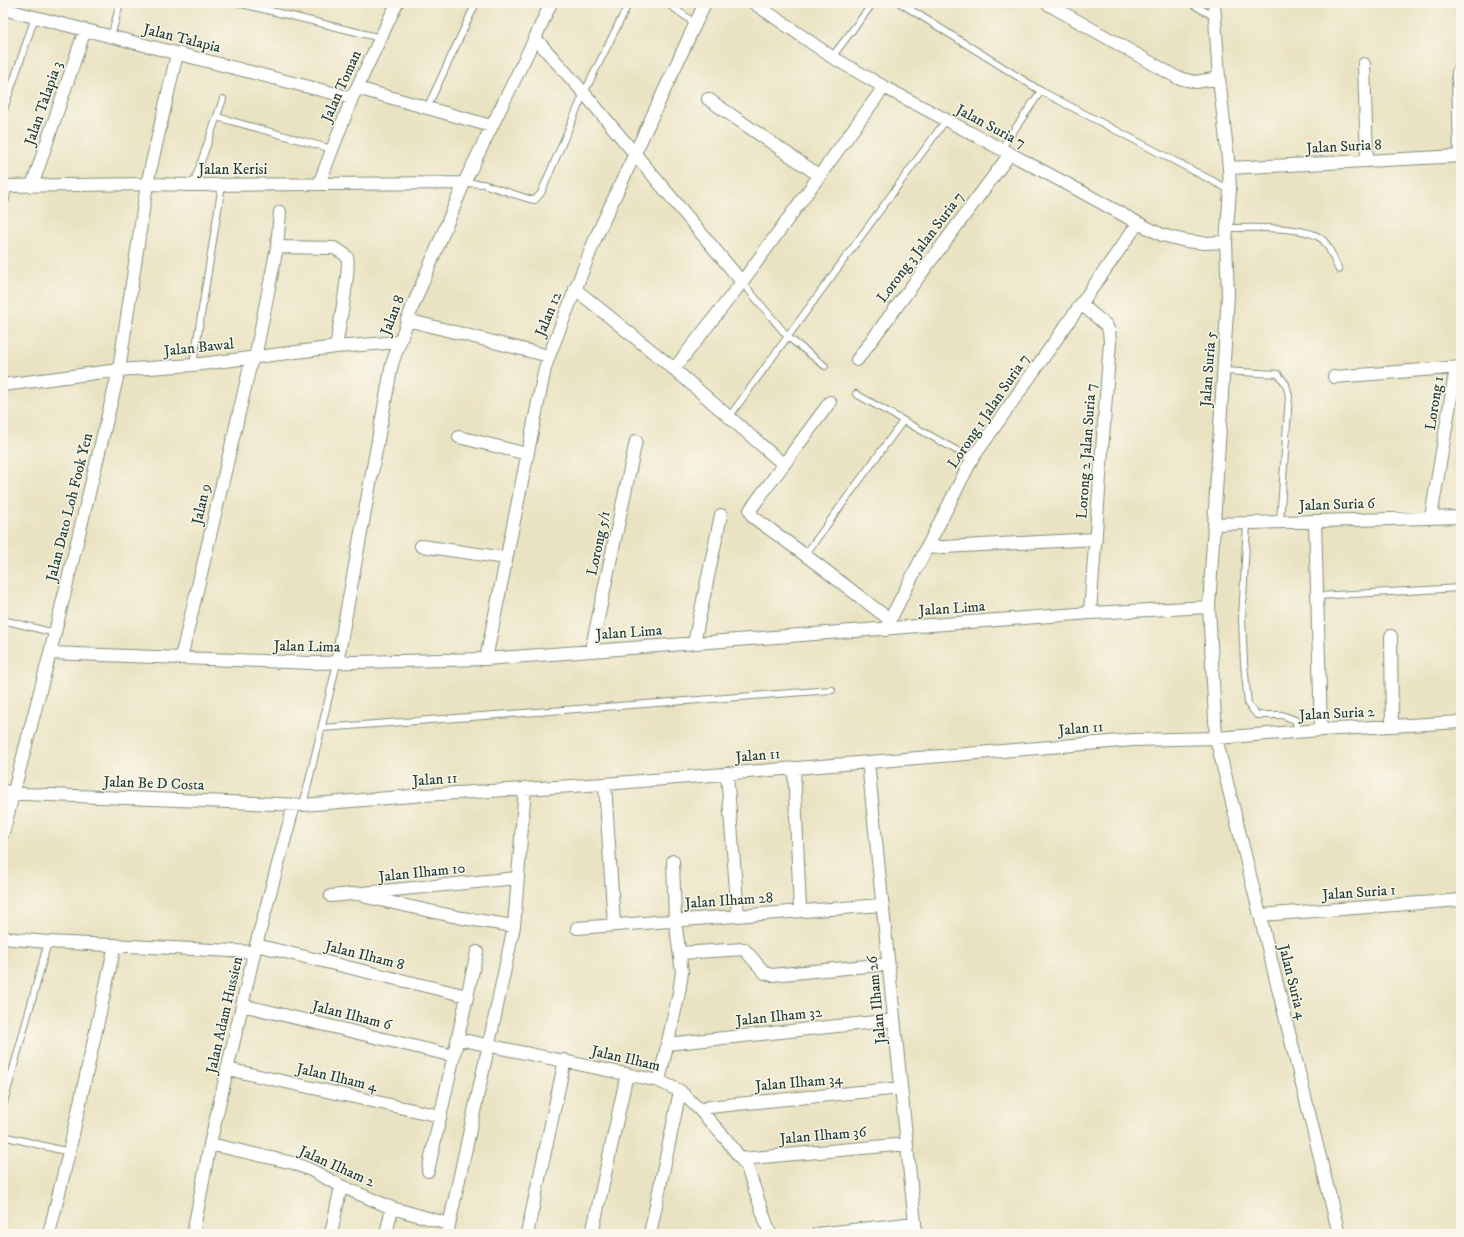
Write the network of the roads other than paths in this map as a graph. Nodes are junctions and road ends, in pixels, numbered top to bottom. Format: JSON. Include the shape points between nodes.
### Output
{"nodes":[{"id":1,"x":120,"y":3,"type":"edge"},
{"id":2,"x":238,"y":3,"type":"edge"},
{"id":3,"x":397,"y":3,"type":"edge"},
{"id":4,"x":476,"y":3,"type":"edge"},
{"id":5,"x":551,"y":3,"type":"edge"},
{"id":6,"x":629,"y":3,"type":"edge"},
{"id":7,"x":667,"y":3,"type":"edge"},
{"id":8,"x":705,"y":3,"type":"edge"},
{"id":9,"x":754,"y":3,"type":"edge"},
{"id":10,"x":873,"y":3,"type":"edge"},
{"id":11,"x":900,"y":3,"type":"edge"},
{"id":12,"x":1046,"y":3,"type":"edge"},
{"id":13,"x":1190,"y":3,"type":"edge"},
{"id":14,"x":1214,"y":3,"type":"edge"},
{"id":15,"x":3,"y":9,"type":"edge"},
{"id":16,"x":1215,"y":17,"type":"junction"},
{"id":17,"x":35,"y":18,"type":"junction"},
{"id":18,"x":696,"y":24,"type":"junction"},
{"id":19,"x":85,"y":30,"type":"junction"},
{"id":20,"x":111,"y":37,"type":"junction"},
{"id":21,"x":381,"y":38,"type":"junction"},
{"id":22,"x":535,"y":38,"type":"junction"},
{"id":23,"x":177,"y":54,"type":"junction"},
{"id":24,"x":832,"y":57,"type":"junction"},
{"id":25,"x":1364,"y":64,"type":"dead end"},
{"id":26,"x":1461,"y":64,"type":"edge"},
{"id":27,"x":1219,"y":78,"type":"junction"},
{"id":28,"x":884,"y":87,"type":"junction"},
{"id":29,"x":1041,"y":91,"type":"junction"},
{"id":30,"x":355,"y":93,"type":"junction"},
{"id":31,"x":584,"y":93,"type":"junction"},
{"id":32,"x":223,"y":99,"type":"dead end"},
{"id":33,"x":708,"y":99,"type":"dead end"},
{"id":34,"x":427,"y":108,"type":"junction"},
{"id":35,"x":3,"y":112,"type":"edge"},
{"id":36,"x":217,"y":117,"type":"junction"},
{"id":37,"x":946,"y":120,"type":"junction"},
{"id":38,"x":491,"y":126,"type":"junction"},
{"id":39,"x":332,"y":149,"type":"junction"},
{"id":40,"x":1005,"y":151,"type":"junction"},
{"id":41,"x":634,"y":153,"type":"junction"},
{"id":42,"x":1460,"y":156,"type":"edge"},
{"id":43,"x":1367,"y":160,"type":"junction"},
{"id":44,"x":1229,"y":168,"type":"junction"},
{"id":45,"x":820,"y":176,"type":"junction"},
{"id":46,"x":464,"y":183,"type":"junction"},
{"id":47,"x":147,"y":184,"type":"junction"},
{"id":48,"x":318,"y":184,"type":"junction"},
{"id":49,"x":193,"y":185,"type":"junction"},
{"id":50,"x":222,"y":185,"type":"junction"},
{"id":51,"x":4,"y":186,"type":"edge"},
{"id":52,"x":32,"y":186,"type":"junction"},
{"id":53,"x":1230,"y":190,"type":"junction"},
{"id":54,"x":3,"y":199,"type":"edge"},
{"id":55,"x":280,"y":212,"type":"dead end"},
{"id":56,"x":1138,"y":223,"type":"junction"},
{"id":57,"x":1227,"y":228,"type":"junction"},
{"id":58,"x":1226,"y":242,"type":"junction"},
{"id":59,"x":277,"y":247,"type":"junction"},
{"id":60,"x":1339,"y":270,"type":"dead end"},
{"id":61,"x":742,"y":282,"type":"junction"},
{"id":62,"x":575,"y":289,"type":"junction"},
{"id":63,"x":1081,"y":304,"type":"junction"},
{"id":64,"x":407,"y":320,"type":"junction"},
{"id":65,"x":788,"y":337,"type":"junction"},
{"id":66,"x":399,"y":342,"type":"junction"},
{"id":67,"x":336,"y":347,"type":"junction"},
{"id":68,"x":549,"y":356,"type":"junction"},
{"id":69,"x":254,"y":358,"type":"junction"},
{"id":70,"x":857,"y":360,"type":"dead end"},
{"id":71,"x":193,"y":365,"type":"junction"},
{"id":72,"x":825,"y":366,"type":"dead end"},
{"id":73,"x":1459,"y":368,"type":"edge"},
{"id":74,"x":674,"y":369,"type":"junction"},
{"id":75,"x":119,"y":370,"type":"junction"},
{"id":76,"x":1224,"y":371,"type":"junction"},
{"id":77,"x":1334,"y":377,"type":"dead end"},
{"id":78,"x":3,"y":384,"type":"edge"},
{"id":79,"x":856,"y":394,"type":"dead end"},
{"id":80,"x":830,"y":402,"type":"dead end"},
{"id":81,"x":729,"y":417,"type":"junction"},
{"id":82,"x":903,"y":420,"type":"junction"},
{"id":83,"x":459,"y":437,"type":"dead end"},
{"id":84,"x":636,"y":441,"type":"dead end"},
{"id":85,"x":527,"y":454,"type":"junction"},
{"id":86,"x":972,"y":459,"type":"junction"},
{"id":87,"x":783,"y":464,"type":"junction"},
{"id":88,"x":721,"y":515,"type":"dead end"},
{"id":89,"x":1461,"y":517,"type":"edge"},
{"id":90,"x":1431,"y":518,"type":"junction"},
{"id":91,"x":1315,"y":521,"type":"junction"},
{"id":92,"x":1280,"y":522,"type":"junction"},
{"id":93,"x":1247,"y":523,"type":"junction"},
{"id":94,"x":1214,"y":524,"type":"junction"},
{"id":95,"x":1096,"y":538,"type":"junction"},
{"id":96,"x":421,"y":546,"type":"dead end"},
{"id":97,"x":926,"y":548,"type":"junction"},
{"id":98,"x":805,"y":555,"type":"junction"},
{"id":99,"x":506,"y":558,"type":"junction"},
{"id":100,"x":1461,"y":588,"type":"edge"},
{"id":101,"x":1318,"y":596,"type":"junction"},
{"id":102,"x":1209,"y":606,"type":"junction"},
{"id":103,"x":1090,"y":614,"type":"junction"},
{"id":104,"x":3,"y":620,"type":"edge"},
{"id":105,"x":887,"y":624,"type":"junction"},
{"id":106,"x":55,"y":633,"type":"junction"},
{"id":107,"x":1391,"y":636,"type":"dead end"},
{"id":108,"x":694,"y":643,"type":"junction"},
{"id":109,"x":592,"y":651,"type":"junction"},
{"id":110,"x":50,"y":653,"type":"junction"},
{"id":111,"x":181,"y":658,"type":"junction"},
{"id":112,"x":486,"y":659,"type":"junction"},
{"id":113,"x":337,"y":662,"type":"junction"},
{"id":114,"x":832,"y":690,"type":"dead end"},
{"id":115,"x":1461,"y":722,"type":"edge"},
{"id":116,"x":1392,"y":726,"type":"junction"},
{"id":117,"x":322,"y":728,"type":"junction"},
{"id":118,"x":1321,"y":730,"type":"junction"},
{"id":119,"x":1299,"y":731,"type":"junction"},
{"id":120,"x":1216,"y":738,"type":"junction"},
{"id":121,"x":868,"y":762,"type":"junction"},
{"id":122,"x":794,"y":768,"type":"junction"},
{"id":123,"x":727,"y":774,"type":"junction"},
{"id":124,"x":605,"y":784,"type":"junction"},
{"id":125,"x":525,"y":788,"type":"junction"},
{"id":126,"x":8,"y":792,"type":"edge"},
{"id":127,"x":298,"y":805,"type":"junction"},
{"id":128,"x":3,"y":833,"type":"edge"},
{"id":129,"x":673,"y":861,"type":"dead end"},
{"id":130,"x":517,"y":878,"type":"junction"},
{"id":131,"x":354,"y":895,"type":"junction"},
{"id":132,"x":331,"y":896,"type":"dead end"},
{"id":133,"x":1461,"y":900,"type":"edge"},
{"id":134,"x":882,"y":905,"type":"junction"},
{"id":135,"x":800,"y":911,"type":"junction"},
{"id":136,"x":738,"y":915,"type":"junction"},
{"id":137,"x":1260,"y":915,"type":"junction"},
{"id":138,"x":675,"y":920,"type":"junction"},
{"id":139,"x":614,"y":925,"type":"junction"},
{"id":140,"x":514,"y":926,"type":"junction"},
{"id":141,"x":577,"y":928,"type":"dead end"},
{"id":142,"x":3,"y":938,"type":"edge"},
{"id":143,"x":48,"y":942,"type":"junction"},
{"id":144,"x":115,"y":946,"type":"junction"},
{"id":145,"x":255,"y":949,"type":"junction"},
{"id":146,"x":477,"y":952,"type":"dead end"},
{"id":147,"x":680,"y":953,"type":"junction"},
{"id":148,"x":888,"y":964,"type":"junction"},
{"id":149,"x":467,"y":996,"type":"junction"},
{"id":150,"x":242,"y":1005,"type":"junction"},
{"id":151,"x":894,"y":1020,"type":"junction"},
{"id":152,"x":458,"y":1039,"type":"junction"},
{"id":153,"x":490,"y":1044,"type":"junction"},
{"id":154,"x":667,"y":1044,"type":"junction"},
{"id":155,"x":454,"y":1056,"type":"junction"},
{"id":156,"x":565,"y":1060,"type":"junction"},
{"id":157,"x":227,"y":1069,"type":"junction"},
{"id":158,"x":627,"y":1074,"type":"junction"},
{"id":159,"x":659,"y":1081,"type":"junction"},
{"id":160,"x":901,"y":1088,"type":"junction"},
{"id":161,"x":680,"y":1091,"type":"junction"},
{"id":162,"x":3,"y":1106,"type":"edge"},
{"id":163,"x":700,"y":1110,"type":"junction"},
{"id":164,"x":440,"y":1116,"type":"junction"},
{"id":165,"x":3,"y":1136,"type":"edge"},
{"id":166,"x":210,"y":1144,"type":"junction"},
{"id":167,"x":907,"y":1144,"type":"junction"},
{"id":168,"x":68,"y":1152,"type":"junction"},
{"id":169,"x":742,"y":1159,"type":"junction"},
{"id":170,"x":428,"y":1171,"type":"dead end"},
{"id":171,"x":341,"y":1186,"type":"junction"},
{"id":172,"x":392,"y":1208,"type":"junction"},
{"id":173,"x":448,"y":1229,"type":"edge"},
{"id":174,"x":915,"y":1229,"type":"edge"},
{"id":175,"x":848,"y":1232,"type":"edge"},
{"id":176,"x":48,"y":1234,"type":"edge"},
{"id":177,"x":193,"y":1234,"type":"edge"},
{"id":178,"x":331,"y":1234,"type":"edge"},
{"id":179,"x":386,"y":1234,"type":"edge"},
{"id":180,"x":527,"y":1234,"type":"edge"},
{"id":181,"x":592,"y":1234,"type":"edge"},
{"id":182,"x":650,"y":1234,"type":"edge"},
{"id":183,"x":770,"y":1234,"type":"edge"},
{"id":184,"x":817,"y":1234,"type":"edge"},
{"id":185,"x":1339,"y":1234,"type":"edge"}],
"edges":[{"from":1,"to":20,"type":"lane"},
{"from":2,"to":21,"type":"lane"},
{"from":3,"to":21,"type":"street","name":"Jalan Toman"},
{"from":4,"to":34,"type":"lane"},
{"from":5,"to":22,"type":"street","name":"Jalan 8"},
{"from":6,"to":31,"type":"lane"},
{"from":7,"to":18,"type":"lane"},
{"from":8,"to":18,"type":"street","name":"Jalan 12"},
{"from":9,"to":24,"type":"street","name":"Jalan Suria 7"},
{"from":10,"to":24,"type":"lane"},
{"from":11,"to":29,"type":"lane"},
{"from":12,"to":27,"type":"street","via":[[1178,78],[1196,82]]},
{"from":13,"to":16,"type":"lane"},
{"from":14,"to":16,"type":"street","name":"Jalan Suria 5"},
{"from":15,"to":17,"type":"street","name":"Jalan Talapia"},
{"from":16,"to":27,"type":"street","name":"Jalan Suria 5"},
{"from":17,"to":19,"type":"street","name":"Jalan Talapia"},
{"from":17,"to":35,"type":"lane"},
{"from":18,"to":41,"type":"street","name":"Jalan 12"},
{"from":19,"to":20,"type":"street","name":"Jalan Talapia"},
{"from":19,"to":52,"type":"street","name":"Jalan Talapia 3"},
{"from":20,"to":23,"type":"street","name":"Jalan Talapia"},
{"from":21,"to":30,"type":"street","name":"Jalan Toman"},
{"from":22,"to":31,"type":"street"},
{"from":22,"to":38,"type":"street","name":"Jalan 8"},
{"from":23,"to":30,"type":"street","name":"Jalan Talapia"},
{"from":23,"to":47,"type":"street","name":"Jalan Dato Loh Fook Yen"},
{"from":24,"to":28,"type":"street","name":"Jalan Suria 7"},
{"from":25,"to":43,"type":"street"},
{"from":26,"to":42,"type":"street","via":[[1458,73]]},
{"from":27,"to":44,"type":"street","name":"Jalan Suria 5"},
{"from":28,"to":37,"type":"street","name":"Jalan Suria 7"},
{"from":28,"to":45,"type":"street"},
{"from":29,"to":40,"type":"lane"},
{"from":29,"to":53,"type":"lane"},
{"from":30,"to":34,"type":"street","name":"Jalan Talapia"},
{"from":30,"to":39,"type":"street","name":"Jalan Toman"},
{"from":31,"to":41,"type":"street"},
{"from":31,"to":46,"type":"lane","via":[[536,200],[483,184]]},
{"from":32,"to":36,"type":"lane"},
{"from":33,"to":45,"type":"street"},
{"from":34,"to":38,"type":"street","name":"Jalan Talapia"},
{"from":36,"to":39,"type":"lane"},
{"from":36,"to":49,"type":"lane"},
{"from":37,"to":40,"type":"street","name":"Jalan Suria 7"},
{"from":37,"to":65,"type":"lane"},
{"from":38,"to":46,"type":"street","name":"Jalan 8"},
{"from":39,"to":48,"type":"street","name":"Jalan Toman"},
{"from":40,"to":56,"type":"street","name":"Jalan Suria 7"},
{"from":40,"to":70,"type":"street","name":"Lorong 3 Jalan Suria 7"},
{"from":41,"to":61,"type":"street"},
{"from":41,"to":62,"type":"street","name":"Jalan 12"},
{"from":42,"to":43,"type":"street","name":"Jalan Suria 8"},
{"from":43,"to":44,"type":"street","name":"Jalan Suria 8"},
{"from":44,"to":53,"type":"street","name":"Jalan Suria 5"},
{"from":45,"to":61,"type":"street"},
{"from":46,"to":48,"type":"street","name":"Jalan Kerisi"},
{"from":46,"to":64,"type":"street","name":"Jalan 8"},
{"from":47,"to":49,"type":"street","name":"Jalan Kerisi"},
{"from":47,"to":52,"type":"street","name":"Jalan Kerisi"},
{"from":47,"to":75,"type":"street","name":"Jalan Dato Loh Fook Yen"},
{"from":48,"to":50,"type":"street","name":"Jalan Kerisi"},
{"from":49,"to":50,"type":"street","name":"Jalan Kerisi"},
{"from":50,"to":71,"type":"lane"},
{"from":51,"to":52,"type":"street","name":"Jalan Kerisi"},
{"from":51,"to":54,"type":"street"},
{"from":53,"to":57,"type":"street","name":"Jalan Suria 5"},
{"from":55,"to":59,"type":"street","name":"Jalan 9"},
{"from":56,"to":58,"type":"street","name":"Jalan Suria 7","via":[[1186,241]]},
{"from":56,"to":63,"type":"street","name":"Lorong 1 Jalan Suria 7"},
{"from":57,"to":58,"type":"street","name":"Jalan Suria 5"},
{"from":57,"to":60,"type":"lane","via":[[1296,230],[1314,234],[1327,244]]},
{"from":58,"to":76,"type":"street","name":"Jalan Suria 5","via":[[1228,296]]},
{"from":59,"to":67,"type":"street","via":[[334,248],[347,258],[348,271]]},
{"from":59,"to":69,"type":"street","name":"Jalan 9"},
{"from":61,"to":65,"type":"lane"},
{"from":61,"to":74,"type":"street"},
{"from":62,"to":68,"type":"street","name":"Jalan 12"},
{"from":62,"to":74,"type":"street"},
{"from":63,"to":86,"type":"street","name":"Lorong 1 Jalan Suria 7"},
{"from":63,"to":95,"type":"street","name":"Lorong 2 Jalan Suria 7","via":[[1106,325],[1110,342]]},
{"from":64,"to":66,"type":"street","name":"Jalan 8"},
{"from":64,"to":68,"type":"street"},
{"from":65,"to":72,"type":"lane"},
{"from":65,"to":81,"type":"lane"},
{"from":66,"to":67,"type":"street","name":"Jalan Bawal"},
{"from":66,"to":113,"type":"street","name":"Jalan 8","via":[[392,364]]},
{"from":67,"to":69,"type":"street","name":"Jalan Bawal"},
{"from":68,"to":85,"type":"street","name":"Jalan 12"},
{"from":69,"to":71,"type":"street","name":"Jalan Bawal"},
{"from":69,"to":111,"type":"street","name":"Jalan 9"},
{"from":71,"to":75,"type":"street","name":"Jalan Bawal"},
{"from":73,"to":77,"type":"street","name":"Lorong 1"},
{"from":73,"to":90,"type":"street","name":"Lorong 1"},
{"from":74,"to":81,"type":"street"},
{"from":75,"to":78,"type":"street","name":"Jalan Bawal"},
{"from":75,"to":106,"type":"street","name":"Jalan Dato Loh Fook Yen"},
{"from":76,"to":92,"type":"lane","via":[[1278,374],[1286,384],[1289,396]]},
{"from":76,"to":94,"type":"street","name":"Jalan Suria 5"},
{"from":79,"to":82,"type":"lane"},
{"from":80,"to":87,"type":"street"},
{"from":81,"to":87,"type":"street"},
{"from":82,"to":86,"type":"lane"},
{"from":82,"to":98,"type":"lane"},
{"from":83,"to":85,"type":"street"},
{"from":84,"to":109,"type":"street","name":"Lorong 5/1"},
{"from":85,"to":99,"type":"street","name":"Jalan 12"},
{"from":86,"to":97,"type":"street","name":"Lorong 1 Jalan Suria 7"},
{"from":87,"to":98,"type":"street","via":[[750,510],[753,517]]},
{"from":88,"to":108,"type":"street"},
{"from":89,"to":90,"type":"street","name":"Jalan Suria 6"},
{"from":90,"to":91,"type":"street","name":"Jalan Suria 6"},
{"from":91,"to":92,"type":"street","name":"Jalan Suria 6"},
{"from":91,"to":101,"type":"street"},
{"from":92,"to":93,"type":"street","name":"Jalan Suria 6"},
{"from":93,"to":94,"type":"street","name":"Jalan Suria 6"},
{"from":93,"to":119,"type":"lane","via":[[1242,619],[1248,704],[1257,715],[1282,715],[1295,720]]},
{"from":94,"to":102,"type":"street","name":"Jalan Suria 5"},
{"from":95,"to":97,"type":"street"},
{"from":95,"to":103,"type":"street","name":"Lorong 2 Jalan Suria 7"},
{"from":96,"to":99,"type":"street"},
{"from":97,"to":105,"type":"street","name":"Lorong 1 Jalan Suria 7"},
{"from":98,"to":105,"type":"street"},
{"from":99,"to":112,"type":"street","name":"Jalan 12"},
{"from":100,"to":101,"type":"lane"},
{"from":101,"to":118,"type":"street"},
{"from":102,"to":103,"type":"street","name":"Jalan Lima"},
{"from":102,"to":120,"type":"street","name":"Jalan Suria 5"},
{"from":103,"to":105,"type":"street","name":"Jalan Lima"},
{"from":104,"to":106,"type":"lane"},
{"from":105,"to":108,"type":"street","name":"Jalan Lima"},
{"from":106,"to":110,"type":"street","name":"Jalan Dato Loh Fook Yen"},
{"from":107,"to":116,"type":"street"},
{"from":108,"to":109,"type":"street","name":"Jalan Lima"},
{"from":109,"to":112,"type":"street","name":"Jalan Lima"},
{"from":110,"to":111,"type":"street","name":"Jalan Lima"},
{"from":110,"to":126,"type":"street","name":"Jalan Dato Loh Fook Yen"},
{"from":111,"to":113,"type":"street","name":"Jalan Lima"},
{"from":112,"to":113,"type":"street","name":"Jalan Lima"},
{"from":113,"to":117,"type":"lane"},
{"from":114,"to":117,"type":"lane"},
{"from":115,"to":116,"type":"street","name":"Jalan Suria 2"},
{"from":116,"to":118,"type":"street","name":"Jalan Suria 2"},
{"from":117,"to":127,"type":"lane"},
{"from":118,"to":119,"type":"street","name":"Jalan Suria 2"},
{"from":119,"to":120,"type":"street","name":"Jalan Suria 2"},
{"from":120,"to":121,"type":"street","name":"Jalan 11","via":[[1133,740]]},
{"from":120,"to":137,"type":"street","name":"Jalan Suria 4"},
{"from":121,"to":122,"type":"street","name":"Jalan 11"},
{"from":121,"to":134,"type":"street","name":"Jalan Ilham 26"},
{"from":122,"to":123,"type":"street","name":"Jalan 11"},
{"from":122,"to":135,"type":"street"},
{"from":123,"to":124,"type":"street","name":"Jalan 11"},
{"from":123,"to":136,"type":"street"},
{"from":124,"to":125,"type":"street","name":"Jalan 11"},
{"from":124,"to":139,"type":"street"},
{"from":125,"to":127,"type":"street","name":"Jalan 11"},
{"from":125,"to":130,"type":"street"},
{"from":126,"to":127,"type":"street","name":"Jalan Be D Costa"},
{"from":126,"to":128,"type":"street","name":"Jalan Dato Loh Fook Yen"},
{"from":127,"to":145,"type":"street","name":"Jalan Adam Hussien"},
{"from":129,"to":138,"type":"street"},
{"from":130,"to":131,"type":"street","name":"Jalan Ilham 10"},
{"from":130,"to":140,"type":"street"},
{"from":131,"to":132,"type":"street","name":"Jalan Ilham 10"},
{"from":131,"to":140,"type":"street","via":[[462,918]]},
{"from":133,"to":137,"type":"street","name":"Jalan Suria 1"},
{"from":134,"to":135,"type":"street","name":"Jalan Ilham 28"},
{"from":134,"to":148,"type":"street","name":"Jalan Ilham 26"},
{"from":135,"to":136,"type":"street","name":"Jalan Ilham 28"},
{"from":136,"to":138,"type":"street","name":"Jalan Ilham 28"},
{"from":137,"to":185,"type":"street","name":"Jalan Suria 4"},
{"from":138,"to":139,"type":"street","name":"Jalan Ilham 28"},
{"from":138,"to":147,"type":"street"},
{"from":139,"to":141,"type":"street","name":"Jalan Ilham 28"},
{"from":140,"to":153,"type":"street"},
{"from":142,"to":143,"type":"street","name":"Jalan Ilham 8"},
{"from":143,"to":144,"type":"street","name":"Jalan Ilham 8"},
{"from":143,"to":162,"type":"lane"},
{"from":144,"to":145,"type":"street","name":"Jalan Ilham 8"},
{"from":144,"to":168,"type":"street"},
{"from":145,"to":149,"type":"street","name":"Jalan Ilham 8"},
{"from":145,"to":150,"type":"street","name":"Jalan Adam Hussien"},
{"from":146,"to":149,"type":"street"},
{"from":147,"to":148,"type":"street","via":[[744,949],[765,973],[772,975]]},
{"from":147,"to":154,"type":"street","via":[[682,972],[679,993]]},
{"from":148,"to":151,"type":"street","name":"Jalan Ilham 26"},
{"from":149,"to":152,"type":"street"},
{"from":150,"to":155,"type":"street","name":"Jalan Ilham 6"},
{"from":150,"to":157,"type":"street","name":"Jalan Adam Hussien"},
{"from":151,"to":154,"type":"street","name":"Jalan Ilham 32"},
{"from":151,"to":160,"type":"street","name":"Jalan Ilham 26"},
{"from":152,"to":153,"type":"street","name":"Jalan Ilham"},
{"from":152,"to":155,"type":"street"},
{"from":153,"to":156,"type":"street","name":"Jalan Ilham"},
{"from":153,"to":173,"type":"street"},
{"from":154,"to":159,"type":"street"},
{"from":155,"to":164,"type":"street"},
{"from":156,"to":158,"type":"street","name":"Jalan Ilham"},
{"from":156,"to":180,"type":"street"},
{"from":157,"to":164,"type":"street","name":"Jalan Ilham 4"},
{"from":157,"to":166,"type":"street","name":"Jalan Adam Hussien"},
{"from":158,"to":159,"type":"street","name":"Jalan Ilham"},
{"from":158,"to":181,"type":"street"},
{"from":159,"to":161,"type":"street","name":"Jalan Ilham"},
{"from":160,"to":163,"type":"street","name":"Jalan Ilham 34","via":[[718,1106]]},
{"from":160,"to":167,"type":"street","name":"Jalan Ilham 26"},
{"from":161,"to":163,"type":"street","name":"Jalan Ilham"},
{"from":161,"to":182,"type":"street"},
{"from":163,"to":169,"type":"street","name":"Jalan Ilham"},
{"from":164,"to":170,"type":"street"},
{"from":165,"to":168,"type":"lane"},
{"from":166,"to":171,"type":"street","name":"Jalan Ilham 2","via":[[293,1163]]},
{"from":166,"to":177,"type":"street","name":"Jalan Adam Hussien"},
{"from":167,"to":169,"type":"street","name":"Jalan Ilham 36"},
{"from":167,"to":174,"type":"street","name":"Jalan Ilham 26"},
{"from":168,"to":176,"type":"street"},
{"from":169,"to":183,"type":"street","name":"Jalan Ilham"},
{"from":171,"to":172,"type":"street","name":"Jalan Ilham 2"},
{"from":171,"to":178,"type":"street"},
{"from":172,"to":173,"type":"street","name":"Jalan Ilham 2"},
{"from":172,"to":179,"type":"street"},
{"from":174,"to":175,"type":"street"},
{"from":175,"to":184,"type":"street"}]}
